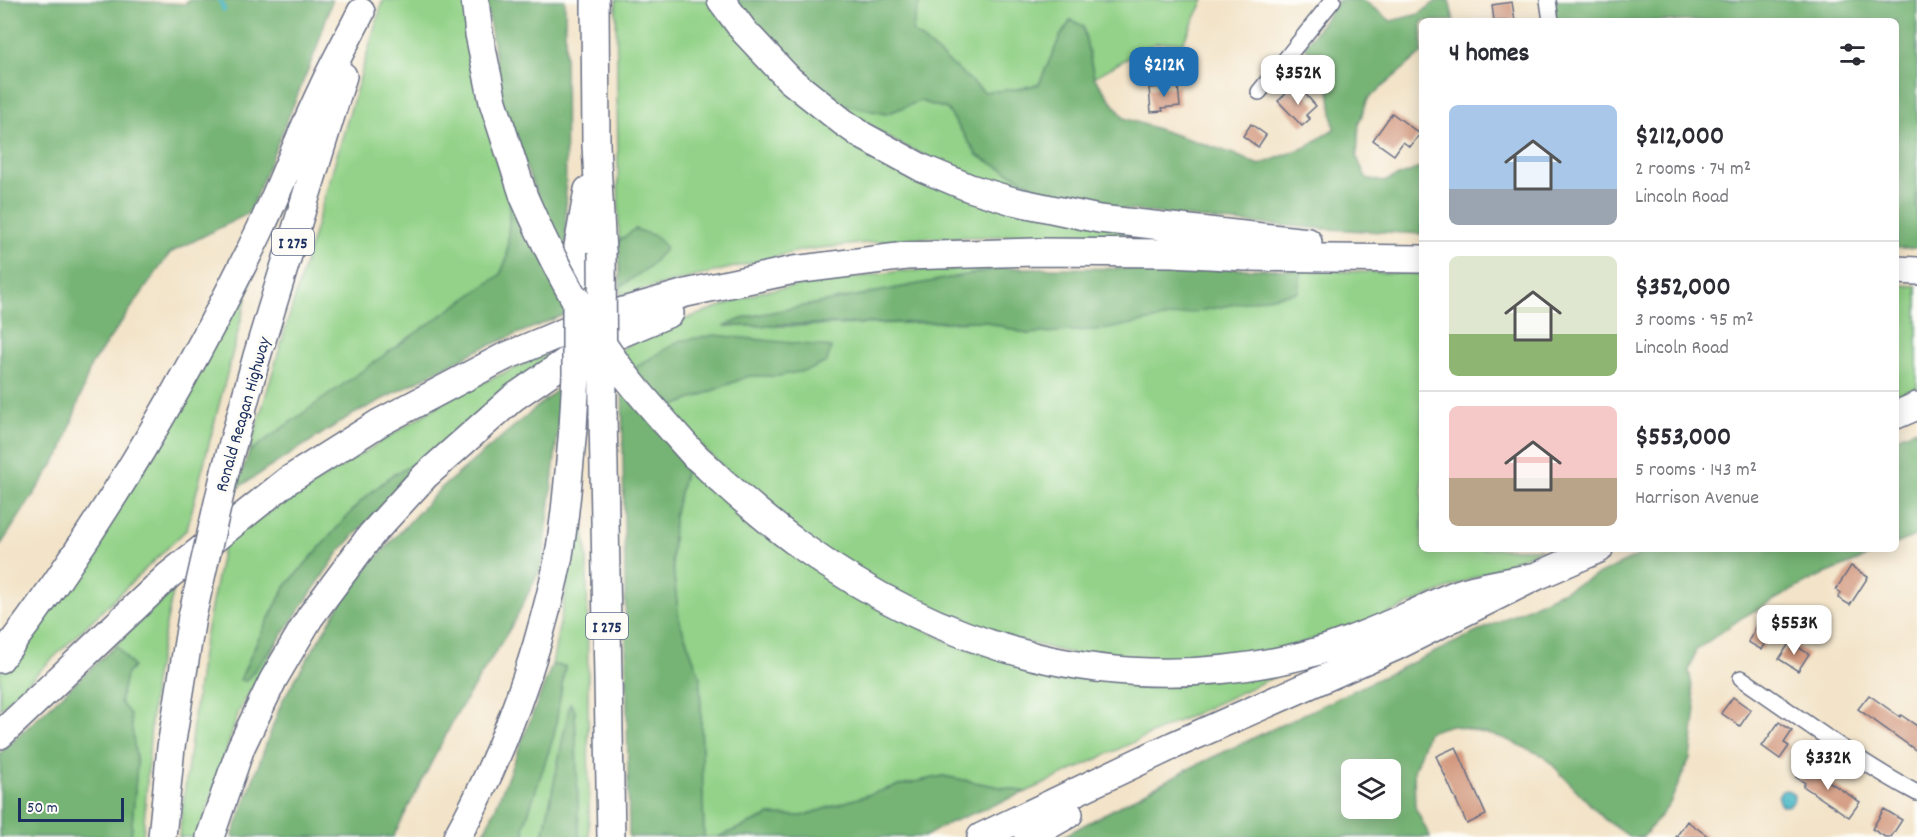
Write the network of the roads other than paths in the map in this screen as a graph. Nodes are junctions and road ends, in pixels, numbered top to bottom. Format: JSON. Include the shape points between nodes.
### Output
{"nodes":[{"id":1,"x":475,"y":0,"type":"edge"},
{"id":2,"x":595,"y":0,"type":"edge"},
{"id":3,"x":721,"y":0,"type":"edge"},
{"id":4,"x":1333,"y":0,"type":"edge"},
{"id":5,"x":1548,"y":0,"type":"edge"},
{"id":6,"x":363,"y":6,"type":"edge"},
{"id":7,"x":1551,"y":18,"type":"edge"},
{"id":8,"x":1259,"y":93,"type":"dead end"},
{"id":9,"x":596,"y":145,"type":"junction"},
{"id":10,"x":1419,"y":257,"type":"edge"},
{"id":11,"x":1419,"y":257,"type":"edge"},
{"id":12,"x":1899,"y":270,"type":"edge"},
{"id":13,"x":1917,"y":271,"type":"edge"},
{"id":14,"x":754,"y":278,"type":"junction"},
{"id":15,"x":1917,"y":406,"type":"edge"},
{"id":16,"x":1899,"y":415,"type":"edge"},
{"id":17,"x":1592,"y":552,"type":"edge"},
{"id":18,"x":1537,"y":576,"type":"junction"},
{"id":19,"x":0,"y":659,"type":"edge"},
{"id":20,"x":1741,"y":678,"type":"dead end"},
{"id":21,"x":1213,"y":728,"type":"junction"},
{"id":22,"x":0,"y":735,"type":"edge"},
{"id":23,"x":1917,"y":794,"type":"edge"},
{"id":24,"x":162,"y":837,"type":"edge"},
{"id":25,"x":210,"y":837,"type":"edge"},
{"id":26,"x":457,"y":837,"type":"edge"},
{"id":27,"x":611,"y":837,"type":"edge"},
{"id":28,"x":981,"y":837,"type":"edge"},
{"id":29,"x":1028,"y":837,"type":"edge"}],
"edges":[{"from":1,"to":18,"type":"highway","bridge":true,"via":[[494,102],[524,196],[557,267],[628,378],[695,456],[745,501],[795,542],[879,596],[967,637],[1056,663],[1165,672],[1289,659],[1371,632],[1461,593]]},
{"from":2,"to":9,"type":"highway","number":"I 275"},
{"from":3,"to":10,"type":"highway","via":[[790,80],[856,132],[922,168],[970,188],[1099,219]]},
{"from":4,"to":8,"type":"street"},
{"from":5,"to":7,"type":"street"},
{"from":6,"to":19,"type":"highway","via":[[216,316],[109,504]]},
{"from":6,"to":24,"type":"highway","name":"Ronald Reagan Highway","number":"I 275","bridge":true,"via":[[225,472],[192,617],[171,747]]},
{"from":9,"to":26,"type":"highway","bridge":true,"via":[[578,246],[573,428],[559,557],[525,682],[500,749]]},
{"from":9,"to":27,"type":"highway","number":"I 275","bridge":true,"via":[[602,252]]},
{"from":11,"to":14,"type":"highway","via":[[1172,253],[906,256]]},
{"from":12,"to":13,"type":"highway"},
{"from":14,"to":22,"type":"highway","via":[[686,293],[571,329],[502,358],[333,451],[287,481],[168,576]]},
{"from":14,"to":25,"type":"highway","via":[[584,349],[513,398],[425,476],[352,559],[291,646],[241,747]]},
{"from":15,"to":16,"type":"highway"},
{"from":17,"to":18,"type":"highway"},
{"from":18,"to":21,"type":"highway","via":[[1395,647]]},
{"from":20,"to":23,"type":"street","via":[[1830,742]]},
{"from":21,"to":28,"type":"highway"},
{"from":21,"to":29,"type":"highway","via":[[1146,776]]}]}
